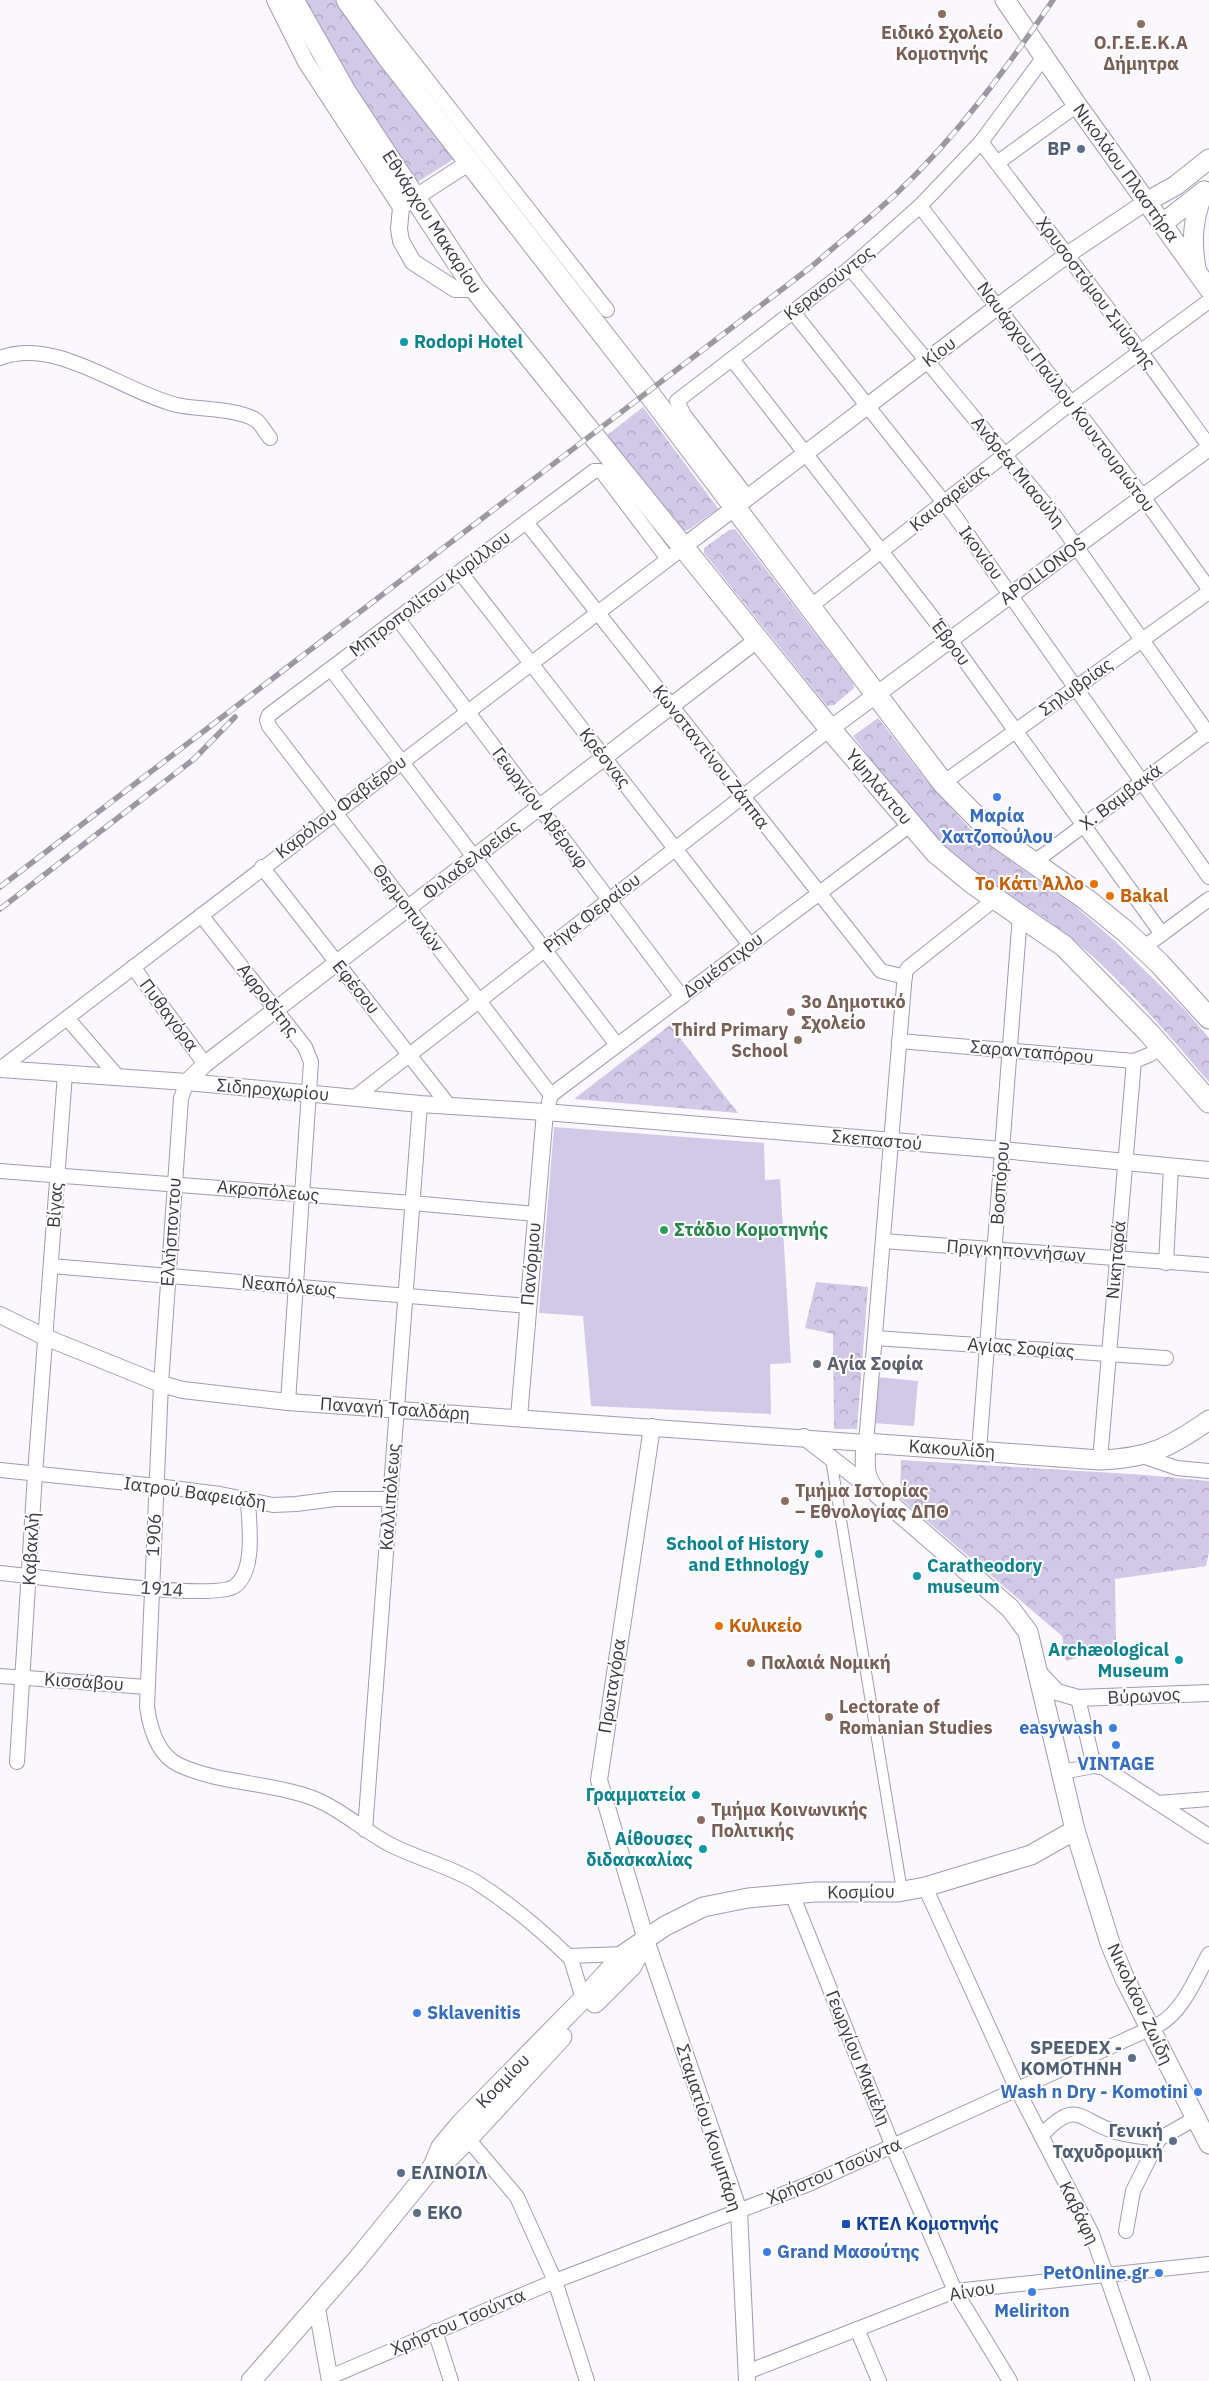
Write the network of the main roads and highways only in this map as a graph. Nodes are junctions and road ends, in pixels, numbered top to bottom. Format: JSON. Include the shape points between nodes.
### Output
{"nodes":[{"id":1,"x":293,"y":0,"type":"edge"},
{"id":2,"x":347,"y":0,"type":"edge"},
{"id":3,"x":1005,"y":0,"type":"edge"},
{"id":4,"x":1209,"y":159,"type":"edge"},
{"id":5,"x":1207,"y":189,"type":"edge"},
{"id":6,"x":1146,"y":202,"type":"junction"},
{"id":7,"x":1162,"y":224,"type":"junction"},
{"id":8,"x":1197,"y":272,"type":"junction"},
{"id":9,"x":1209,"y":289,"type":"edge"},
{"id":10,"x":590,"y":431,"type":"joint"},
{"id":11,"x":1209,"y":1018,"type":"edge"},
{"id":12,"x":1209,"y":1102,"type":"edge"},
{"id":13,"x":1209,"y":1420,"type":"edge"},
{"id":14,"x":866,"y":1443,"type":"joint"},
{"id":15,"x":1076,"y":1830,"type":"junction"},
{"id":16,"x":646,"y":1940,"type":"junction"},
{"id":17,"x":1209,"y":2144,"type":"edge"},
{"id":18,"x":433,"y":2166,"type":"junction"},
{"id":19,"x":250,"y":2381,"type":"edge"}],
"edges":[{"from":1,"to":10,"type":"main road","name":"Εθνάρχου Μακαρίου","via":[[408,202]]},
{"from":2,"to":11,"type":"main road","via":[[644,387],[742,503],[811,606],[943,782],[984,826],[1088,900],[1143,948]]},
{"from":3,"to":6,"type":"main road","name":"Νικολάου Πλαστήρα"},
{"from":4,"to":6,"type":"main road","via":[[1176,186]]},
{"from":5,"to":7,"type":"main road"},
{"from":5,"to":8,"type":"main road","via":[[1194,221]]},
{"from":6,"to":7,"type":"main road","name":"Νικολάου Πλαστήρα"},
{"from":7,"to":8,"type":"main road","name":"Νικολάου Πλαστήρα"},
{"from":8,"to":9,"type":"main road","name":"Νικολάου Πλαστήρα"},
{"from":10,"to":12,"type":"main road","name":"Υψηλάντου","via":[[676,553],[757,640],[910,825],[949,864],[1064,946],[1110,990]]},
{"from":13,"to":14,"type":"main road","name":"Κακουλίδη","via":[[1169,1447],[1142,1456],[1100,1460]]},
{"from":14,"to":15,"type":"main road","name":"Νικολάου Ζωίδη","via":[[869,1484],[1018,1616],[1028,1632]]},
{"from":15,"to":16,"type":"main road","name":"Κοσμίου","via":[[1031,1854],[925,1887],[902,1891],[792,1894],[703,1907],[672,1921]]},
{"from":15,"to":17,"type":"main road","name":"Νικολάου Ζωίδη","via":[[1117,1963]]},
{"from":16,"to":18,"type":"main road","name":"Κοσμίου","via":[[632,1966],[468,2139],[450,2157]]},
{"from":16,"to":18,"type":"main road","name":"Κοσμίου","via":[[624,1954],[461,2123],[441,2147]]},
{"from":18,"to":19,"type":"main road","name":"Κοσμίου","via":[[317,2308]]}]}
